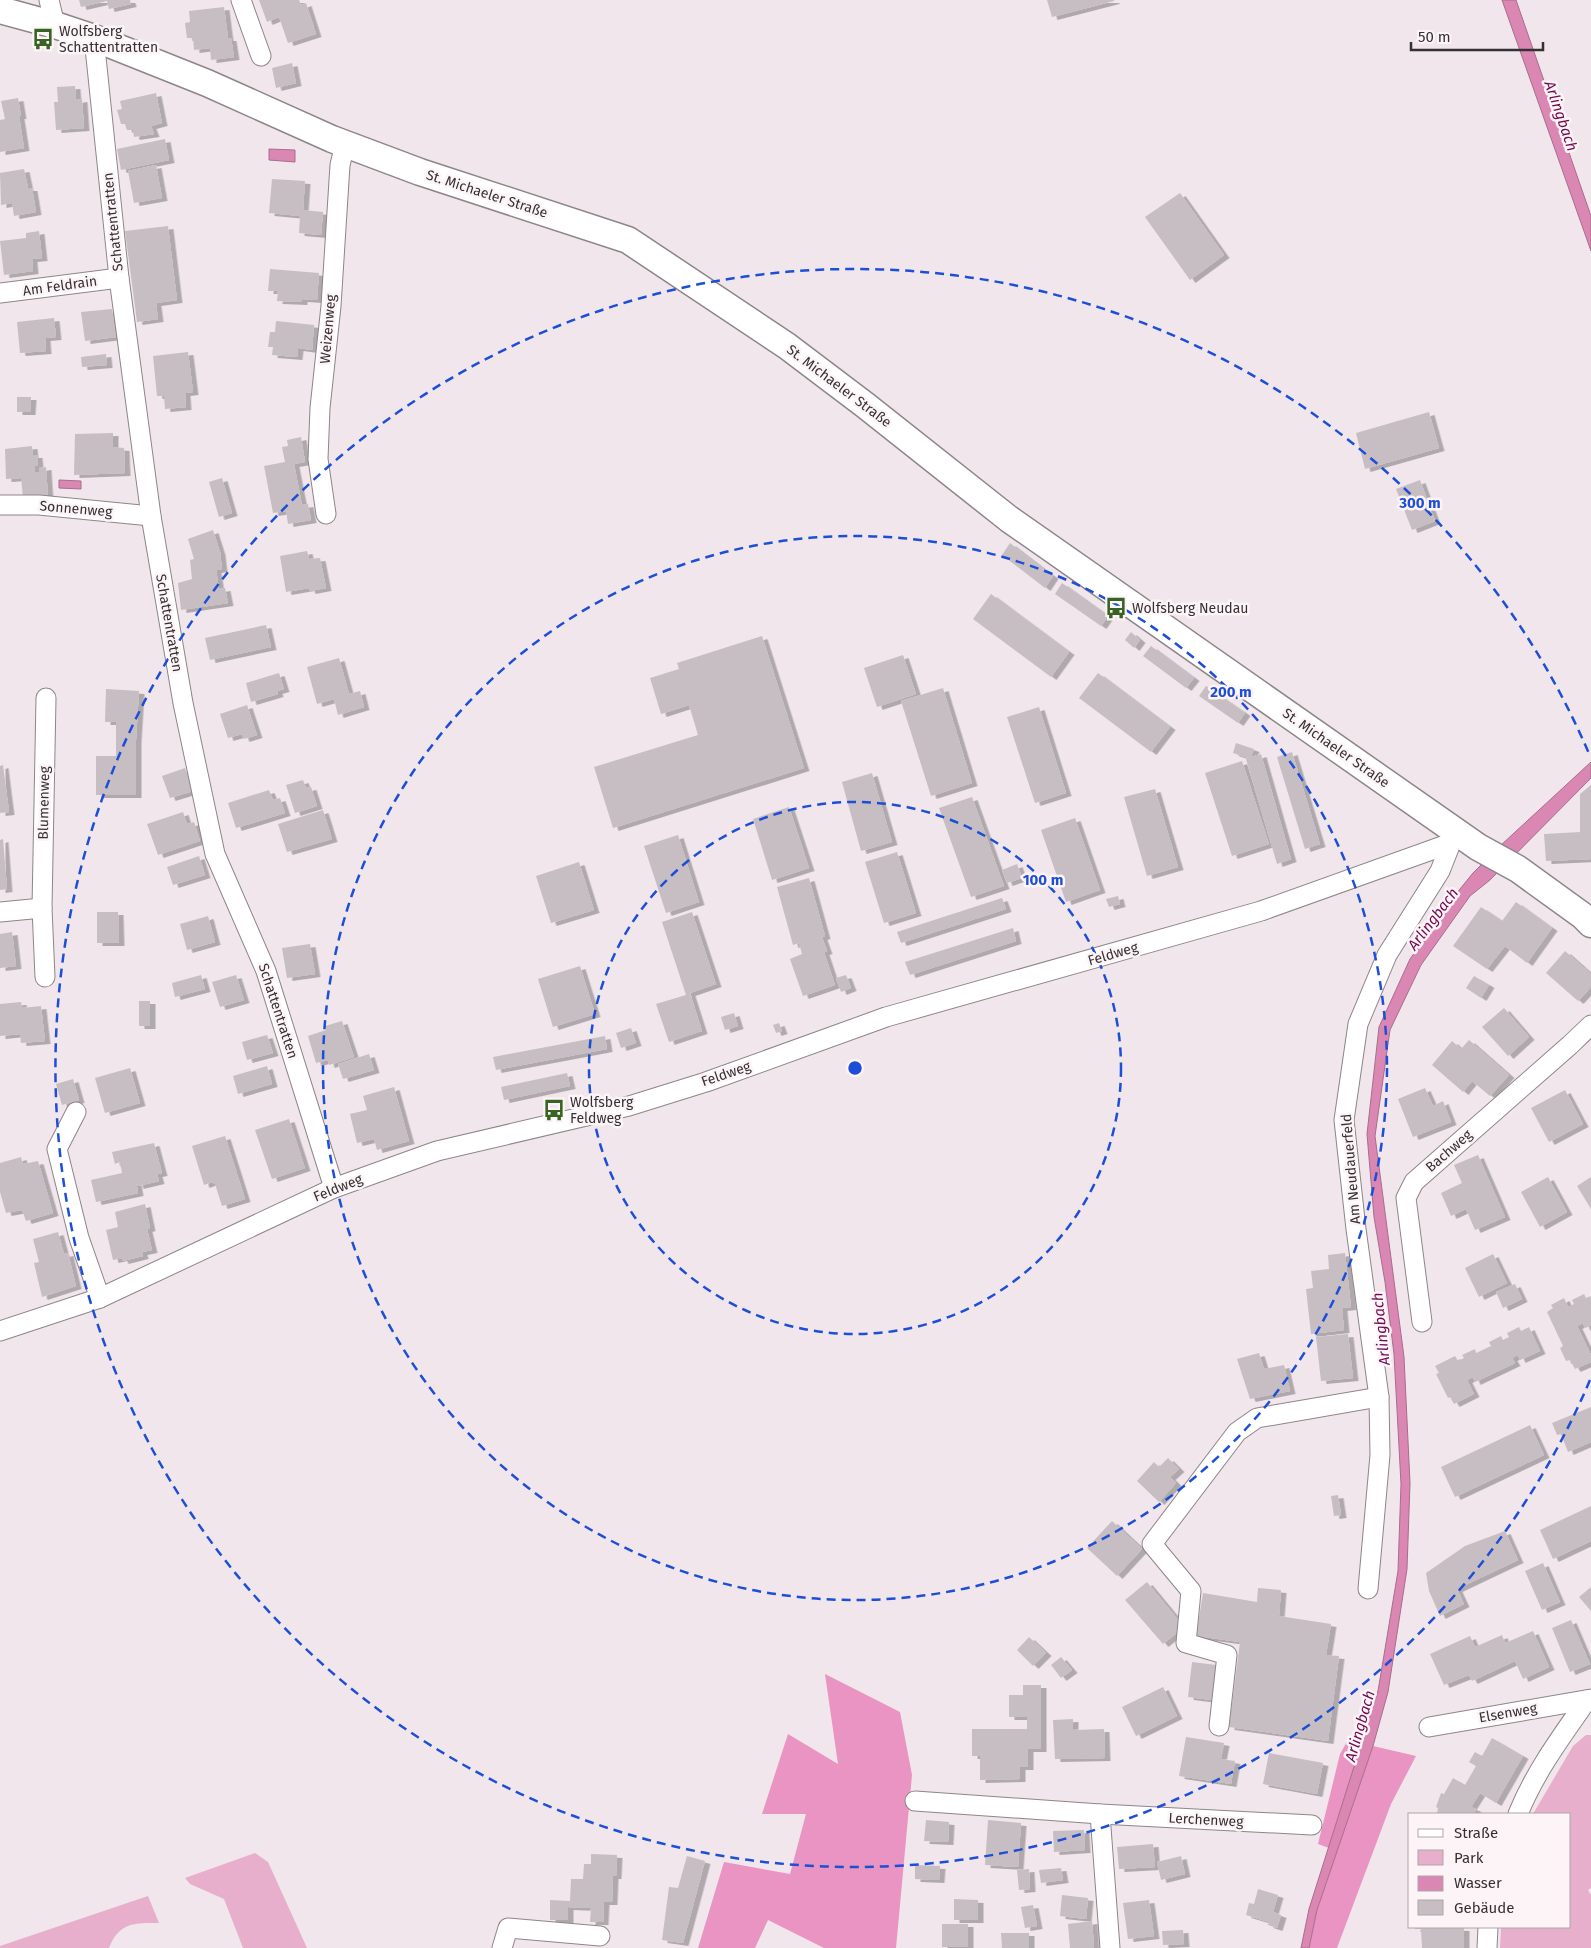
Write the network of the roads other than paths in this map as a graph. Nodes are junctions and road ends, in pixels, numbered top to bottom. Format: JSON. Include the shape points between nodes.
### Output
{"nodes":[{"id":1,"x":49,"y":0,"type":"edge"},
{"id":2,"x":241,"y":0,"type":"edge"},
{"id":3,"x":0,"y":10,"type":"edge"},
{"id":4,"x":55,"y":25,"type":"junction"},
{"id":5,"x":94,"y":38,"type":"junction"},
{"id":6,"x":261,"y":56,"type":"dead end"},
{"id":7,"x":345,"y":144,"type":"junction"},
{"id":8,"x":119,"y":278,"type":"junction"},
{"id":9,"x":0,"y":294,"type":"edge"},
{"id":10,"x":0,"y":505,"type":"edge"},
{"id":11,"x":326,"y":514,"type":"dead end"},
{"id":12,"x":151,"y":516,"type":"junction"},
{"id":13,"x":46,"y":698,"type":"dead end"},
{"id":14,"x":1463,"y":841,"type":"junction"},
{"id":15,"x":42,"y":908,"type":"junction"},
{"id":16,"x":0,"y":912,"type":"edge"},
{"id":17,"x":1591,"y":924,"type":"edge"},
{"id":18,"x":45,"y":977,"type":"dead end"},
{"id":19,"x":1591,"y":1025,"type":"edge"},
{"id":20,"x":76,"y":1112,"type":"dead end"},
{"id":21,"x":334,"y":1188,"type":"junction"},
{"id":22,"x":100,"y":1298,"type":"junction"},
{"id":23,"x":1422,"y":1322,"type":"dead end"},
{"id":24,"x":0,"y":1331,"type":"edge"},
{"id":25,"x":1379,"y":1398,"type":"junction"},
{"id":26,"x":1368,"y":1589,"type":"dead end"},
{"id":27,"x":1589,"y":1699,"type":"edge"},
{"id":28,"x":1219,"y":1726,"type":"dead end"},
{"id":29,"x":1429,"y":1727,"type":"dead end"},
{"id":30,"x":915,"y":1801,"type":"dead end"},
{"id":31,"x":1518,"y":1813,"type":"edge"},
{"id":32,"x":1100,"y":1814,"type":"junction"},
{"id":33,"x":1312,"y":1825,"type":"dead end"},
{"id":34,"x":1488,"y":1928,"type":"edge"},
{"id":35,"x":600,"y":1936,"type":"dead end"},
{"id":36,"x":502,"y":1948,"type":"edge"},
{"id":37,"x":1110,"y":1948,"type":"edge"},
{"id":38,"x":1487,"y":1948,"type":"edge"}],
"edges":[{"from":1,"to":4,"type":"street"},
{"from":2,"to":6,"type":"street"},
{"from":3,"to":4,"type":"main road","name":"St. Michaeler Straße"},
{"from":4,"to":5,"type":"main road","name":"St. Michaeler Straße"},
{"from":5,"to":7,"type":"main road","name":"St. Michaeler Straße"},
{"from":5,"to":8,"type":"street","name":"Schattentratten"},
{"from":7,"to":11,"type":"street","name":"Weizenweg","via":[[340,165],[331,306],[320,408],[318,459]]},
{"from":7,"to":14,"type":"main road","name":"St. Michaeler Straße","via":[[628,240],[787,346],[1009,519]]},
{"from":8,"to":9,"type":"street","name":"Am Feldrain"},
{"from":8,"to":12,"type":"street","name":"Schattentratten"},
{"from":10,"to":12,"type":"street","name":"Sonnenweg","via":[[39,505]]},
{"from":12,"to":21,"type":"street","name":"Schattentratten","via":[[183,703],[215,854],[266,971]]},
{"from":13,"to":15,"type":"street","name":"Blumenweg"},
{"from":14,"to":17,"type":"main road","name":"St. Michaeler Straße","via":[[1518,870]]},
{"from":14,"to":21,"type":"street","name":"Feldweg","via":[[1261,911],[886,1017],[706,1082],[629,1106],[437,1151]]},
{"from":14,"to":25,"type":"street","name":"Am Neudauerfeld","via":[[1387,954],[1358,1024],[1344,1120]]},
{"from":15,"to":16,"type":"street"},
{"from":15,"to":18,"type":"street","name":"Blumenweg"},
{"from":19,"to":23,"type":"street","name":"Bachweg","via":[[1414,1182],[1406,1198]]},
{"from":20,"to":22,"type":"street","via":[[57,1149],[79,1238]]},
{"from":21,"to":22,"type":"street","name":"Feldweg"},
{"from":22,"to":24,"type":"street","name":"Feldweg"},
{"from":25,"to":26,"type":"street","name":"Am Neudauerfeld","via":[[1380,1455]]},
{"from":25,"to":28,"type":"street","via":[[1257,1418],[1237,1432],[1152,1544],[1191,1591],[1186,1643],[1227,1656]]},
{"from":27,"to":29,"type":"street","name":"Elsenweg"},
{"from":27,"to":31,"type":"street","name":"Elsenweg","via":[[1545,1760]]},
{"from":30,"to":32,"type":"street","name":"Lerchenweg"},
{"from":32,"to":33,"type":"street","name":"Lerchenweg"},
{"from":32,"to":37,"type":"street"},
{"from":34,"to":38,"type":"street"},
{"from":35,"to":36,"type":"street","via":[[508,1928]]}]}
